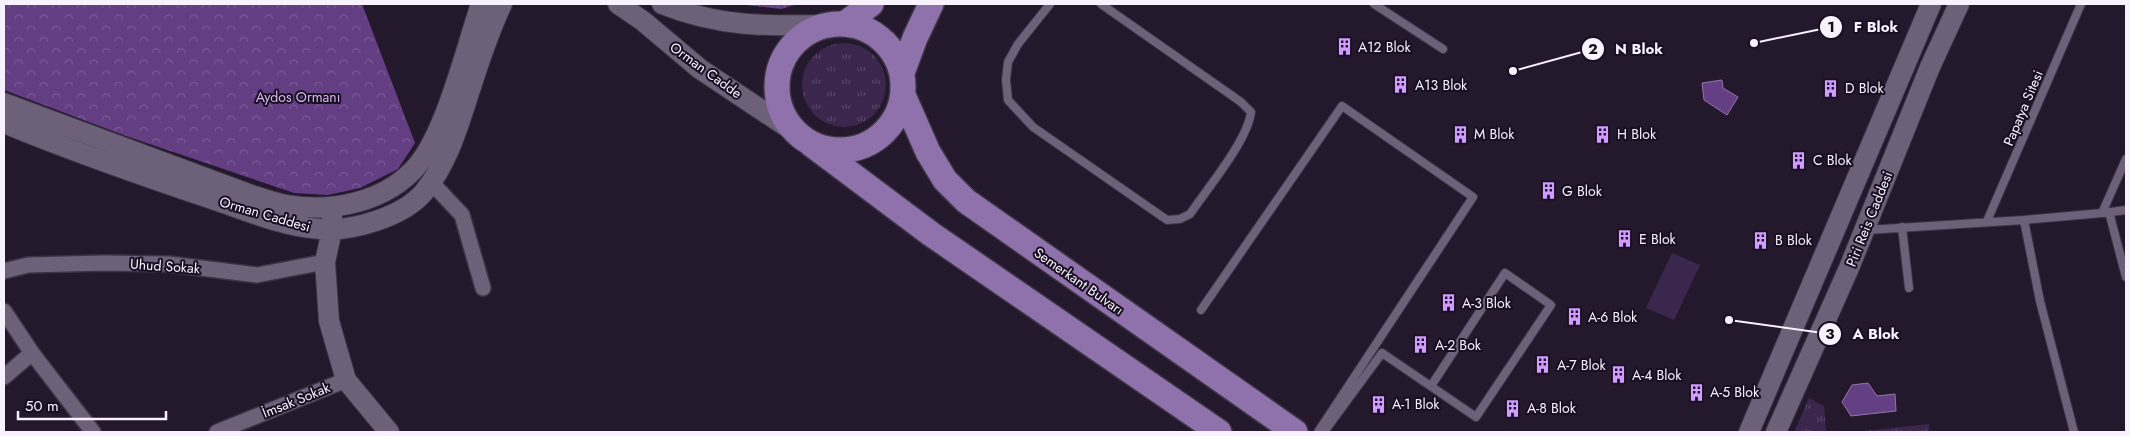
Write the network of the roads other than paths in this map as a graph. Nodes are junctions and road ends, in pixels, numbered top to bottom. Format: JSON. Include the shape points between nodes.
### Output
{"nodes":[{"id":1,"x":618,"y":4,"type":"edge"},
{"id":2,"x":662,"y":4,"type":"edge"},
{"id":3,"x":871,"y":4,"type":"edge"},
{"id":4,"x":932,"y":4,"type":"edge"},
{"id":5,"x":1050,"y":4,"type":"edge"},
{"id":6,"x":1101,"y":4,"type":"edge"},
{"id":7,"x":1374,"y":4,"type":"edge"},
{"id":8,"x":1931,"y":4,"type":"edge"},
{"id":9,"x":1959,"y":4,"type":"edge"},
{"id":10,"x":2081,"y":4,"type":"edge"},
{"id":11,"x":494,"y":6,"type":"edge"},
{"id":12,"x":836,"y":24,"type":"junction"},
{"id":13,"x":1443,"y":49,"type":"dead end"},
{"id":14,"x":903,"y":84,"type":"junction"},
{"id":15,"x":4,"y":103,"type":"edge"},
{"id":16,"x":4,"y":124,"type":"edge"},
{"id":17,"x":804,"y":138,"type":"junction"},
{"id":18,"x":2126,"y":159,"type":"edge"},
{"id":19,"x":431,"y":182,"type":"junction"},
{"id":20,"x":333,"y":207,"type":"junction"},
{"id":21,"x":2126,"y":210,"type":"edge"},
{"id":22,"x":2105,"y":213,"type":"junction"},
{"id":23,"x":2024,"y":220,"type":"junction"},
{"id":24,"x":1987,"y":222,"type":"junction"},
{"id":25,"x":1902,"y":227,"type":"junction"},
{"id":26,"x":332,"y":230,"type":"junction"},
{"id":27,"x":1865,"y":230,"type":"junction"},
{"id":28,"x":325,"y":262,"type":"junction"},
{"id":29,"x":4,"y":270,"type":"edge"},
{"id":30,"x":2126,"y":277,"type":"edge"},
{"id":31,"x":483,"y":288,"type":"dead end"},
{"id":32,"x":1909,"y":288,"type":"dead end"},
{"id":33,"x":1201,"y":310,"type":"dead end"},
{"id":34,"x":4,"y":311,"type":"edge"},
{"id":35,"x":32,"y":353,"type":"junction"},
{"id":36,"x":4,"y":377,"type":"edge"},
{"id":37,"x":346,"y":380,"type":"junction"},
{"id":38,"x":1431,"y":386,"type":"junction"},
{"id":39,"x":93,"y":432,"type":"edge"},
{"id":40,"x":217,"y":432,"type":"edge"},
{"id":41,"x":389,"y":432,"type":"edge"},
{"id":42,"x":1219,"y":432,"type":"edge"},
{"id":43,"x":1295,"y":432,"type":"edge"},
{"id":44,"x":1318,"y":432,"type":"edge"},
{"id":45,"x":1324,"y":432,"type":"edge"},
{"id":46,"x":1749,"y":432,"type":"edge"},
{"id":47,"x":1776,"y":432,"type":"edge"},
{"id":48,"x":2074,"y":432,"type":"edge"}],
"edges":[{"from":1,"to":17,"type":"street","name":"Orman Cadde","via":[[700,69]]},
{"from":2,"to":12,"type":"street","via":[[712,20],[761,26]]},
{"from":3,"to":12,"type":"main road"},
{"from":4,"to":14,"type":"main road","via":[[915,38]]},
{"from":5,"to":6,"type":"lane","via":[[1008,62],[1008,100],[1033,126],[1168,220],[1180,218],[1190,214],[1230,156],[1250,122],[1251,112]]},
{"from":7,"to":13,"type":"lane"},
{"from":8,"to":46,"type":"street","name":"Piri Reis Caddesi"},
{"from":9,"to":27,"type":"street","name":"Piri Reis Caddesi","via":[[1930,67]]},
{"from":10,"to":24,"type":"lane","name":"Papatya Sitesi"},
{"from":11,"to":19,"type":"street","name":"Orman Caddesi","via":[[452,146]]},
{"from":11,"to":20,"type":"street","name":"Orman Caddesi","via":[[434,138],[417,166],[396,184],[376,195]]},
{"from":12,"to":14,"type":"main road","via":[[865,28],[882,39],[895,54]]},
{"from":12,"to":17,"type":"main road","via":[[808,32],[792,44],[776,79],[777,99],[784,117]]},
{"from":14,"to":17,"type":"main road","via":[[898,114],[870,143],[851,149],[831,150]]},
{"from":14,"to":43,"type":"main road","name":"Semerkant Bulvarı","via":[[928,152],[945,180],[966,202]]},
{"from":15,"to":20,"type":"street","name":"Orman Caddesi","via":[[254,196],[287,205]]},
{"from":16,"to":26,"type":"street","name":"Orman Caddesi","via":[[276,220]]},
{"from":17,"to":42,"type":"main road","via":[[931,234]]},
{"from":18,"to":22,"type":"lane"},
{"from":19,"to":26,"type":"street","name":"Orman Caddesi","via":[[411,203],[391,214],[374,222]]},
{"from":19,"to":31,"type":"street","via":[[462,215]]},
{"from":20,"to":26,"type":"street"},
{"from":21,"to":22,"type":"lane"},
{"from":22,"to":23,"type":"lane"},
{"from":22,"to":30,"type":"lane"},
{"from":23,"to":24,"type":"lane"},
{"from":23,"to":48,"type":"lane","via":[[2040,301]]},
{"from":24,"to":25,"type":"lane"},
{"from":25,"to":27,"type":"lane"},
{"from":25,"to":32,"type":"lane"},
{"from":26,"to":28,"type":"street"},
{"from":27,"to":47,"type":"street","name":"Piri Reis Caddesi"},
{"from":28,"to":29,"type":"street","name":"Uhud Sokak","via":[[257,275],[169,264],[28,265]]},
{"from":28,"to":37,"type":"street","via":[[329,321]]},
{"from":33,"to":44,"type":"lane","via":[[1342,106],[1473,197]]},
{"from":34,"to":35,"type":"street"},
{"from":35,"to":36,"type":"street"},
{"from":35,"to":39,"type":"street"},
{"from":37,"to":40,"type":"street","name":"İmsak Sokak"},
{"from":37,"to":41,"type":"street"},
{"from":38,"to":38,"type":"lane","via":[[1476,417],[1551,304],[1505,273]]},
{"from":38,"to":45,"type":"lane","via":[[1382,353]]}]}
